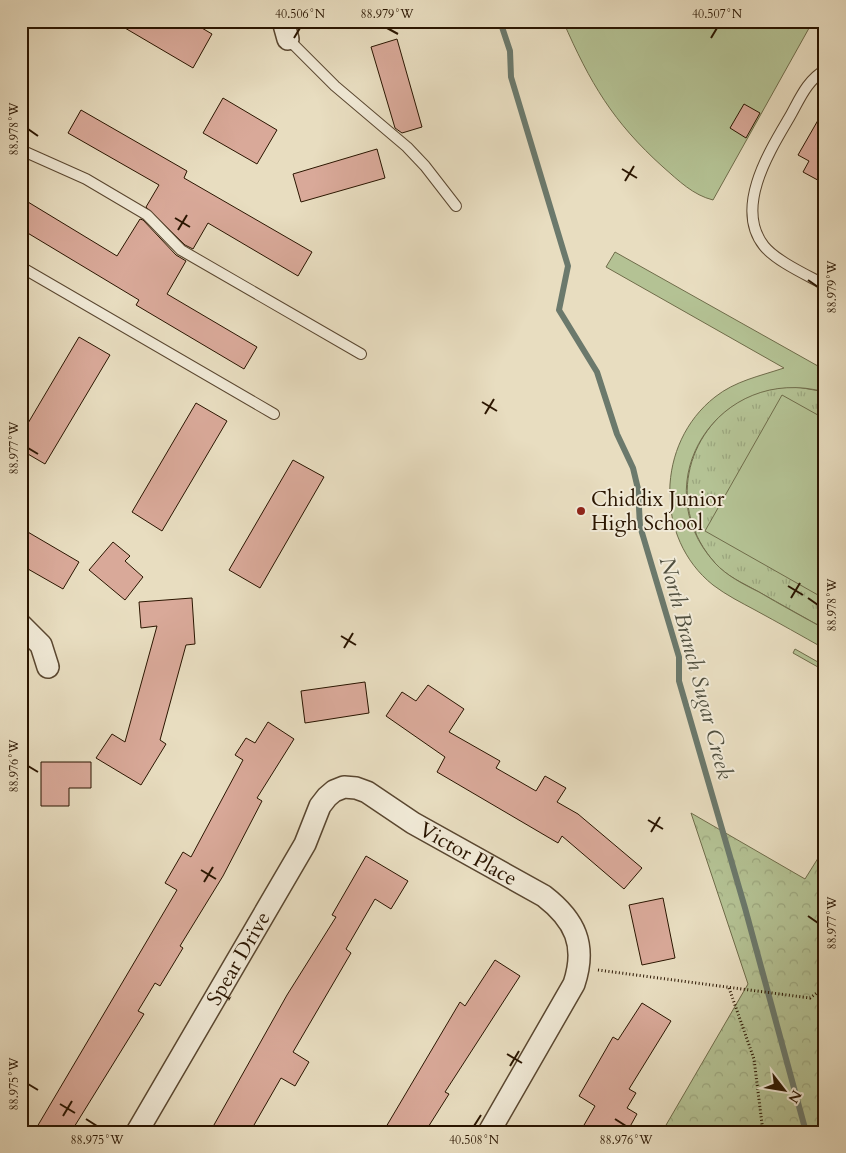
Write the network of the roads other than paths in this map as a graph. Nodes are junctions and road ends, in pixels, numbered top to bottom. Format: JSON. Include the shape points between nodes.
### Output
{"nodes":[{"id":1,"x":286,"y":30,"type":"edge"},
{"id":2,"x":825,"y":70,"type":"edge"},
{"id":3,"x":21,"y":150,"type":"edge"},
{"id":4,"x":456,"y":206,"type":"dead end"},
{"id":5,"x":21,"y":267,"type":"edge"},
{"id":6,"x":825,"y":285,"type":"edge"},
{"id":7,"x":361,"y":354,"type":"dead end"},
{"id":8,"x":274,"y":414,"type":"dead end"},
{"id":9,"x":21,"y":625,"type":"edge"},
{"id":10,"x":48,"y":666,"type":"dead end"},
{"id":11,"x":341,"y":788,"type":"joint"},
{"id":12,"x":137,"y":1132,"type":"edge"},
{"id":13,"x":489,"y":1132,"type":"edge"}],
"edges":[{"from":1,"to":4,"type":"lane","via":[[335,86],[407,147]]},
{"from":2,"to":6,"type":"lane","via":[[808,84],[770,151],[754,193],[753,214],[756,233],[772,254]]},
{"from":3,"to":7,"type":"lane","via":[[86,179],[147,215],[181,250]]},
{"from":5,"to":8,"type":"lane"},
{"from":9,"to":10,"type":"street","via":[[41,645]]},
{"from":11,"to":12,"type":"street","name":"Spear Drive","via":[[320,806],[300,853]]},
{"from":11,"to":13,"type":"street","name":"Victor Place","via":[[367,792],[413,823],[544,896],[566,917],[578,940],[580,959],[574,984]]}]}
